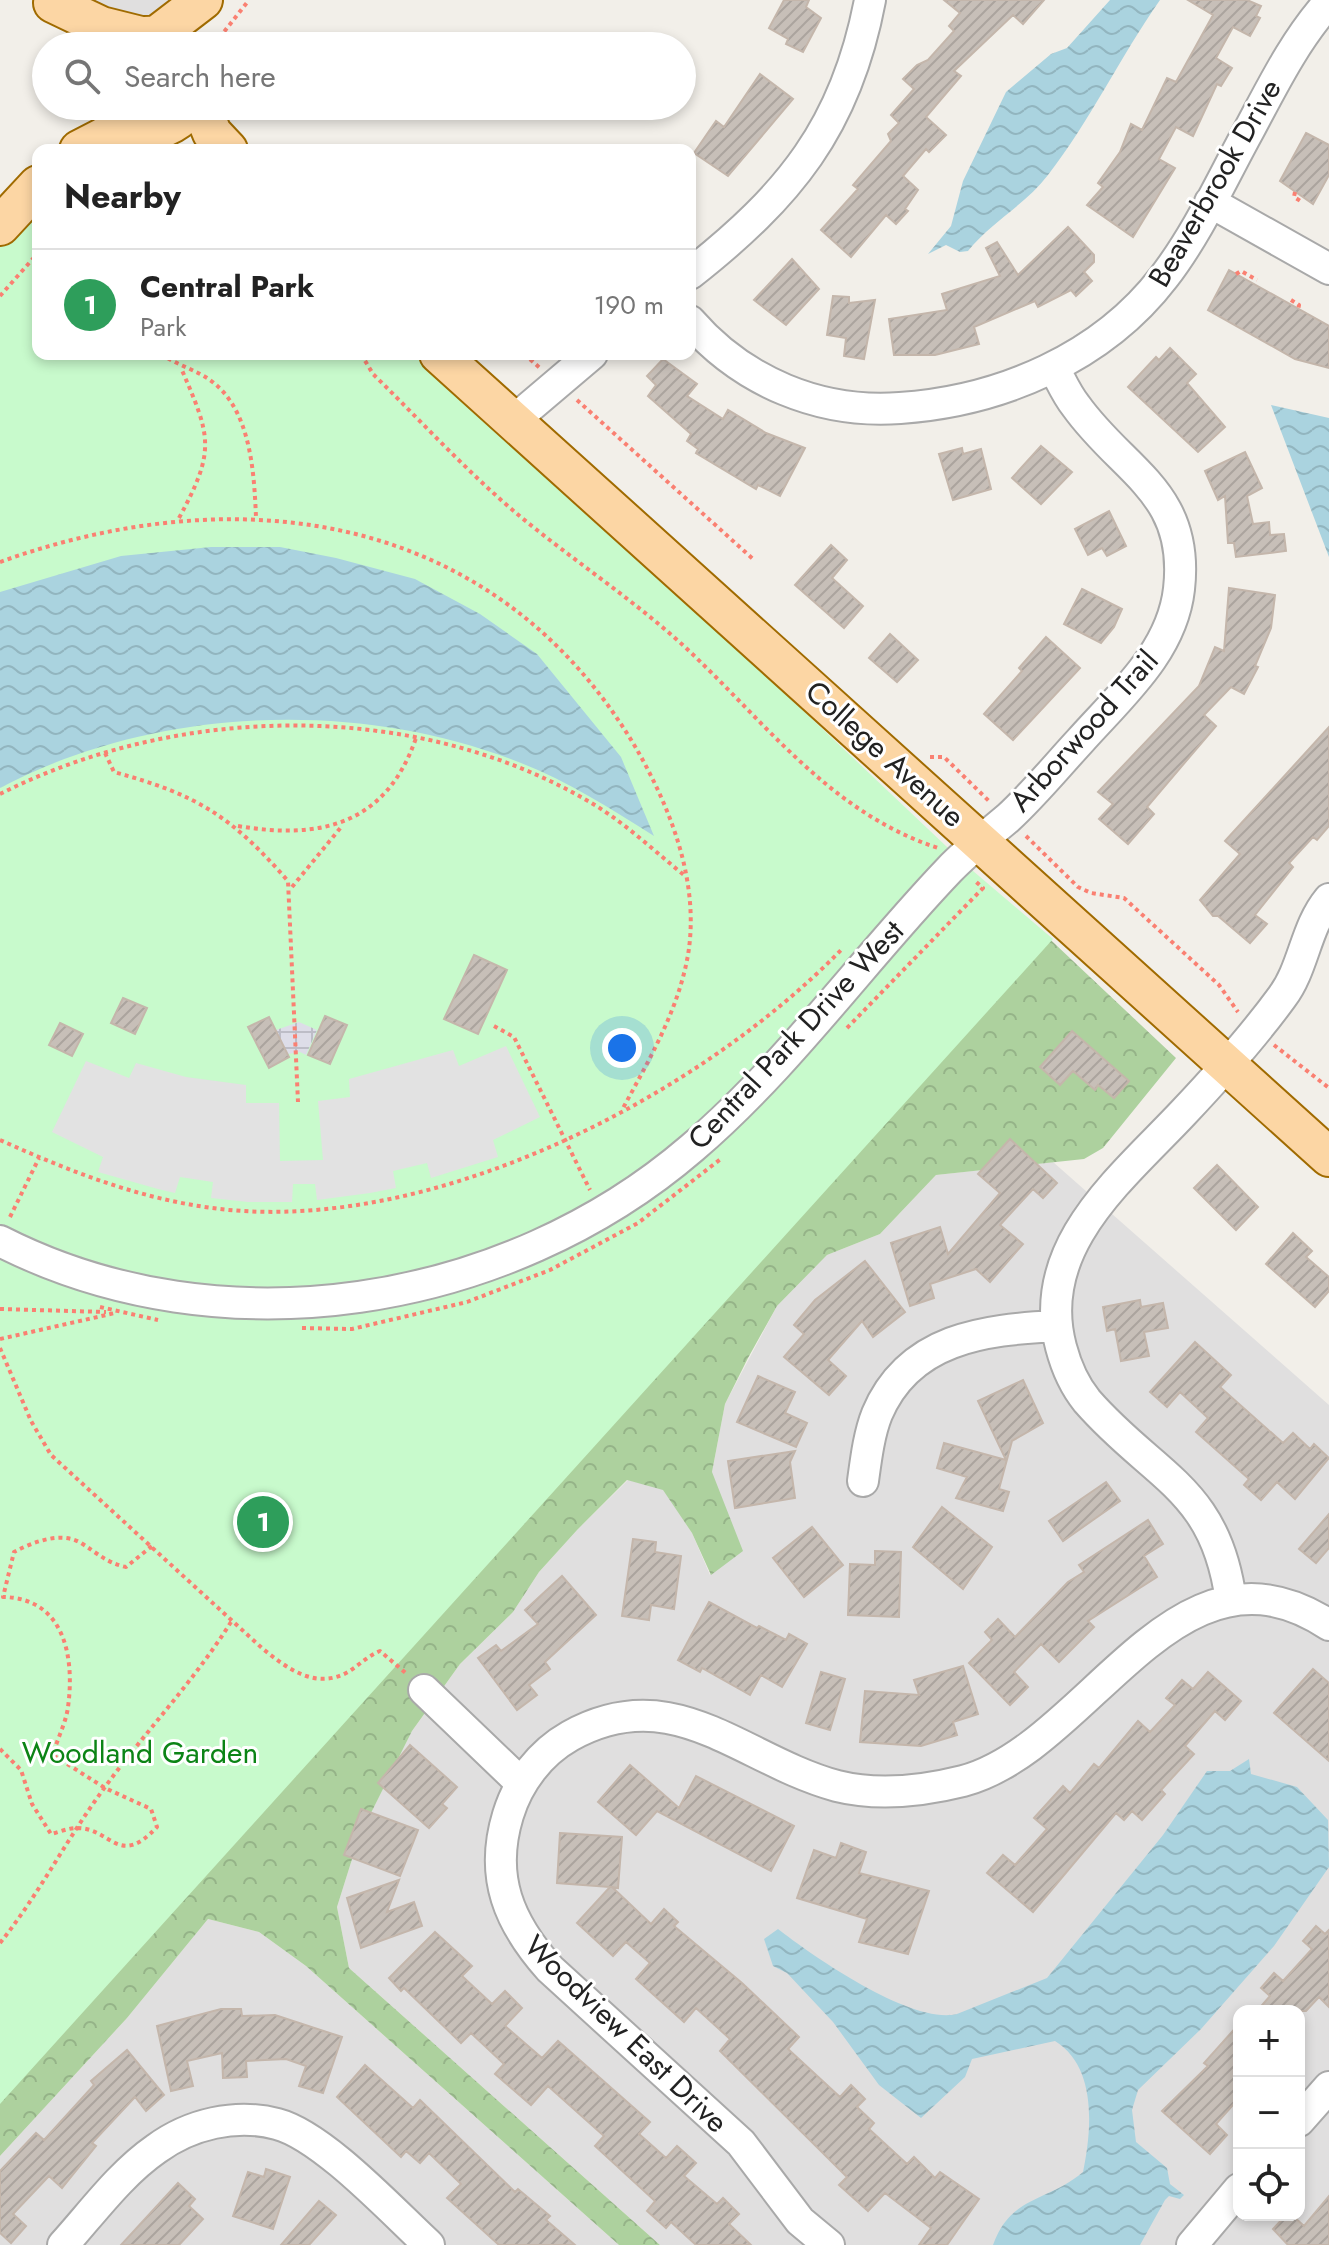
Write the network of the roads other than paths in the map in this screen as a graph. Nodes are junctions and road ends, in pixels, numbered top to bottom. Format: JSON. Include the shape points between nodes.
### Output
{"nodes":[{"id":1,"x":203,"y":0,"type":"edge"},
{"id":2,"x":218,"y":0,"type":"edge"},
{"id":3,"x":870,"y":0,"type":"edge"},
{"id":4,"x":51,"y":2,"type":"edge"},
{"id":5,"x":1329,"y":2,"type":"edge"},
{"id":6,"x":77,"y":32,"type":"edge"},
{"id":7,"x":120,"y":32,"type":"edge"},
{"id":8,"x":161,"y":32,"type":"edge"},
{"id":9,"x":207,"y":32,"type":"edge"},
{"id":10,"x":83,"y":120,"type":"edge"},
{"id":11,"x":120,"y":120,"type":"edge"},
{"id":12,"x":177,"y":120,"type":"edge"},
{"id":13,"x":207,"y":120,"type":"edge"},
{"id":14,"x":146,"y":130,"type":"junction"},
{"id":15,"x":69,"y":144,"type":"edge"},
{"id":16,"x":91,"y":144,"type":"edge"},
{"id":17,"x":183,"y":144,"type":"edge"},
{"id":18,"x":222,"y":144,"type":"edge"},
{"id":19,"x":32,"y":191,"type":"edge"},
{"id":20,"x":1210,"y":202,"type":"junction"},
{"id":21,"x":0,"y":226,"type":"edge"},
{"id":22,"x":696,"y":269,"type":"edge"},
{"id":23,"x":1329,"y":269,"type":"edge"},
{"id":24,"x":696,"y":326,"type":"edge"},
{"id":25,"x":446,"y":360,"type":"edge"},
{"id":26,"x":585,"y":360,"type":"edge"},
{"id":27,"x":1054,"y":368,"type":"junction"},
{"id":28,"x":513,"y":421,"type":"junction"},
{"id":29,"x":994,"y":829,"type":"junction"},
{"id":30,"x":1329,"y":899,"type":"edge"},
{"id":31,"x":1226,"y":1064,"type":"junction"},
{"id":32,"x":1329,"y":1157,"type":"edge"},
{"id":33,"x":2,"y":1235,"type":"edge"},
{"id":34,"x":1055,"y":1326,"type":"junction"},
{"id":35,"x":863,"y":1481,"type":"dead end"},
{"id":36,"x":1231,"y":1601,"type":"junction"},
{"id":37,"x":1329,"y":1625,"type":"edge"},
{"id":38,"x":424,"y":1690,"type":"road end"},
{"id":39,"x":521,"y":1783,"type":"junction"},
{"id":40,"x":1329,"y":2087,"type":"edge"},
{"id":41,"x":1305,"y":2114,"type":"edge"},
{"id":42,"x":1233,"y":2196,"type":"edge"},
{"id":43,"x":63,"y":2245,"type":"edge"},
{"id":44,"x":429,"y":2245,"type":"edge"},
{"id":45,"x":829,"y":2245,"type":"edge"},
{"id":46,"x":1192,"y":2245,"type":"edge"}],
"edges":[{"from":1,"to":8,"type":"main road"},
{"from":2,"to":9,"type":"main road"},
{"from":3,"to":22,"type":"street","via":[[845,91],[811,156],[763,213]]},
{"from":4,"to":6,"type":"main road"},
{"from":4,"to":7,"type":"main road"},
{"from":5,"to":20,"type":"street","name":"Beaverbrook Drive","via":[[1294,46]]},
{"from":10,"to":15,"type":"main road"},
{"from":11,"to":14,"type":"main road"},
{"from":12,"to":14,"type":"main road"},
{"from":13,"to":18,"type":"main road"},
{"from":14,"to":16,"type":"main road","via":[[110,134]]},
{"from":14,"to":17,"type":"main road"},
{"from":19,"to":21,"type":"main road"},
{"from":20,"to":23,"type":"street"},
{"from":20,"to":27,"type":"street","name":"Beaverbrook Drive","via":[[1147,297],[1119,325]]},
{"from":24,"to":27,"type":"street","name":"Beaverbrook Drive","via":[[774,386],[858,409],[912,407],[962,397]]},
{"from":25,"to":28,"type":"main road","name":"College Avenue"},
{"from":26,"to":28,"type":"street"},
{"from":27,"to":29,"type":"street","name":"Arborwood Trail","via":[[1080,412],[1161,499],[1176,535],[1179,589],[1170,627],[1149,663]]},
{"from":28,"to":29,"type":"main road","name":"College Avenue"},
{"from":29,"to":31,"type":"main road","name":"College Avenue"},
{"from":29,"to":33,"type":"street","name":"Central Park Drive West","via":[[948,871],[723,1121],[609,1225],[473,1272],[392,1292],[307,1302],[229,1301],[141,1288],[60,1266]]},
{"from":30,"to":31,"type":"street","via":[[1295,976]]},
{"from":31,"to":32,"type":"main road","name":"College Avenue"},
{"from":31,"to":34,"type":"street","via":[[1087,1217],[1064,1260]]},
{"from":34,"to":35,"type":"street","via":[[963,1337],[921,1359],[902,1376],[877,1415]]},
{"from":34,"to":36,"type":"street","via":[[1073,1381],[1085,1398],[1182,1490],[1210,1525],[1225,1562]]},
{"from":36,"to":37,"type":"street","via":[[1278,1604]]},
{"from":36,"to":39,"type":"street","via":[[1162,1630],[1041,1739],[995,1769],[966,1780],[913,1790],[837,1786],[701,1725],[638,1715],[586,1727],[562,1741]]},
{"from":38,"to":39,"type":"street"},
{"from":39,"to":45,"type":"street","name":"Woodview East Drive","via":[[500,1849],[507,1904],[524,1940],[741,2143],[800,2221]]},
{"from":40,"to":41,"type":"street"},
{"from":42,"to":46,"type":"street"},
{"from":43,"to":44,"type":"street","via":[[155,2149],[211,2122],[277,2124],[331,2156]]}]}
